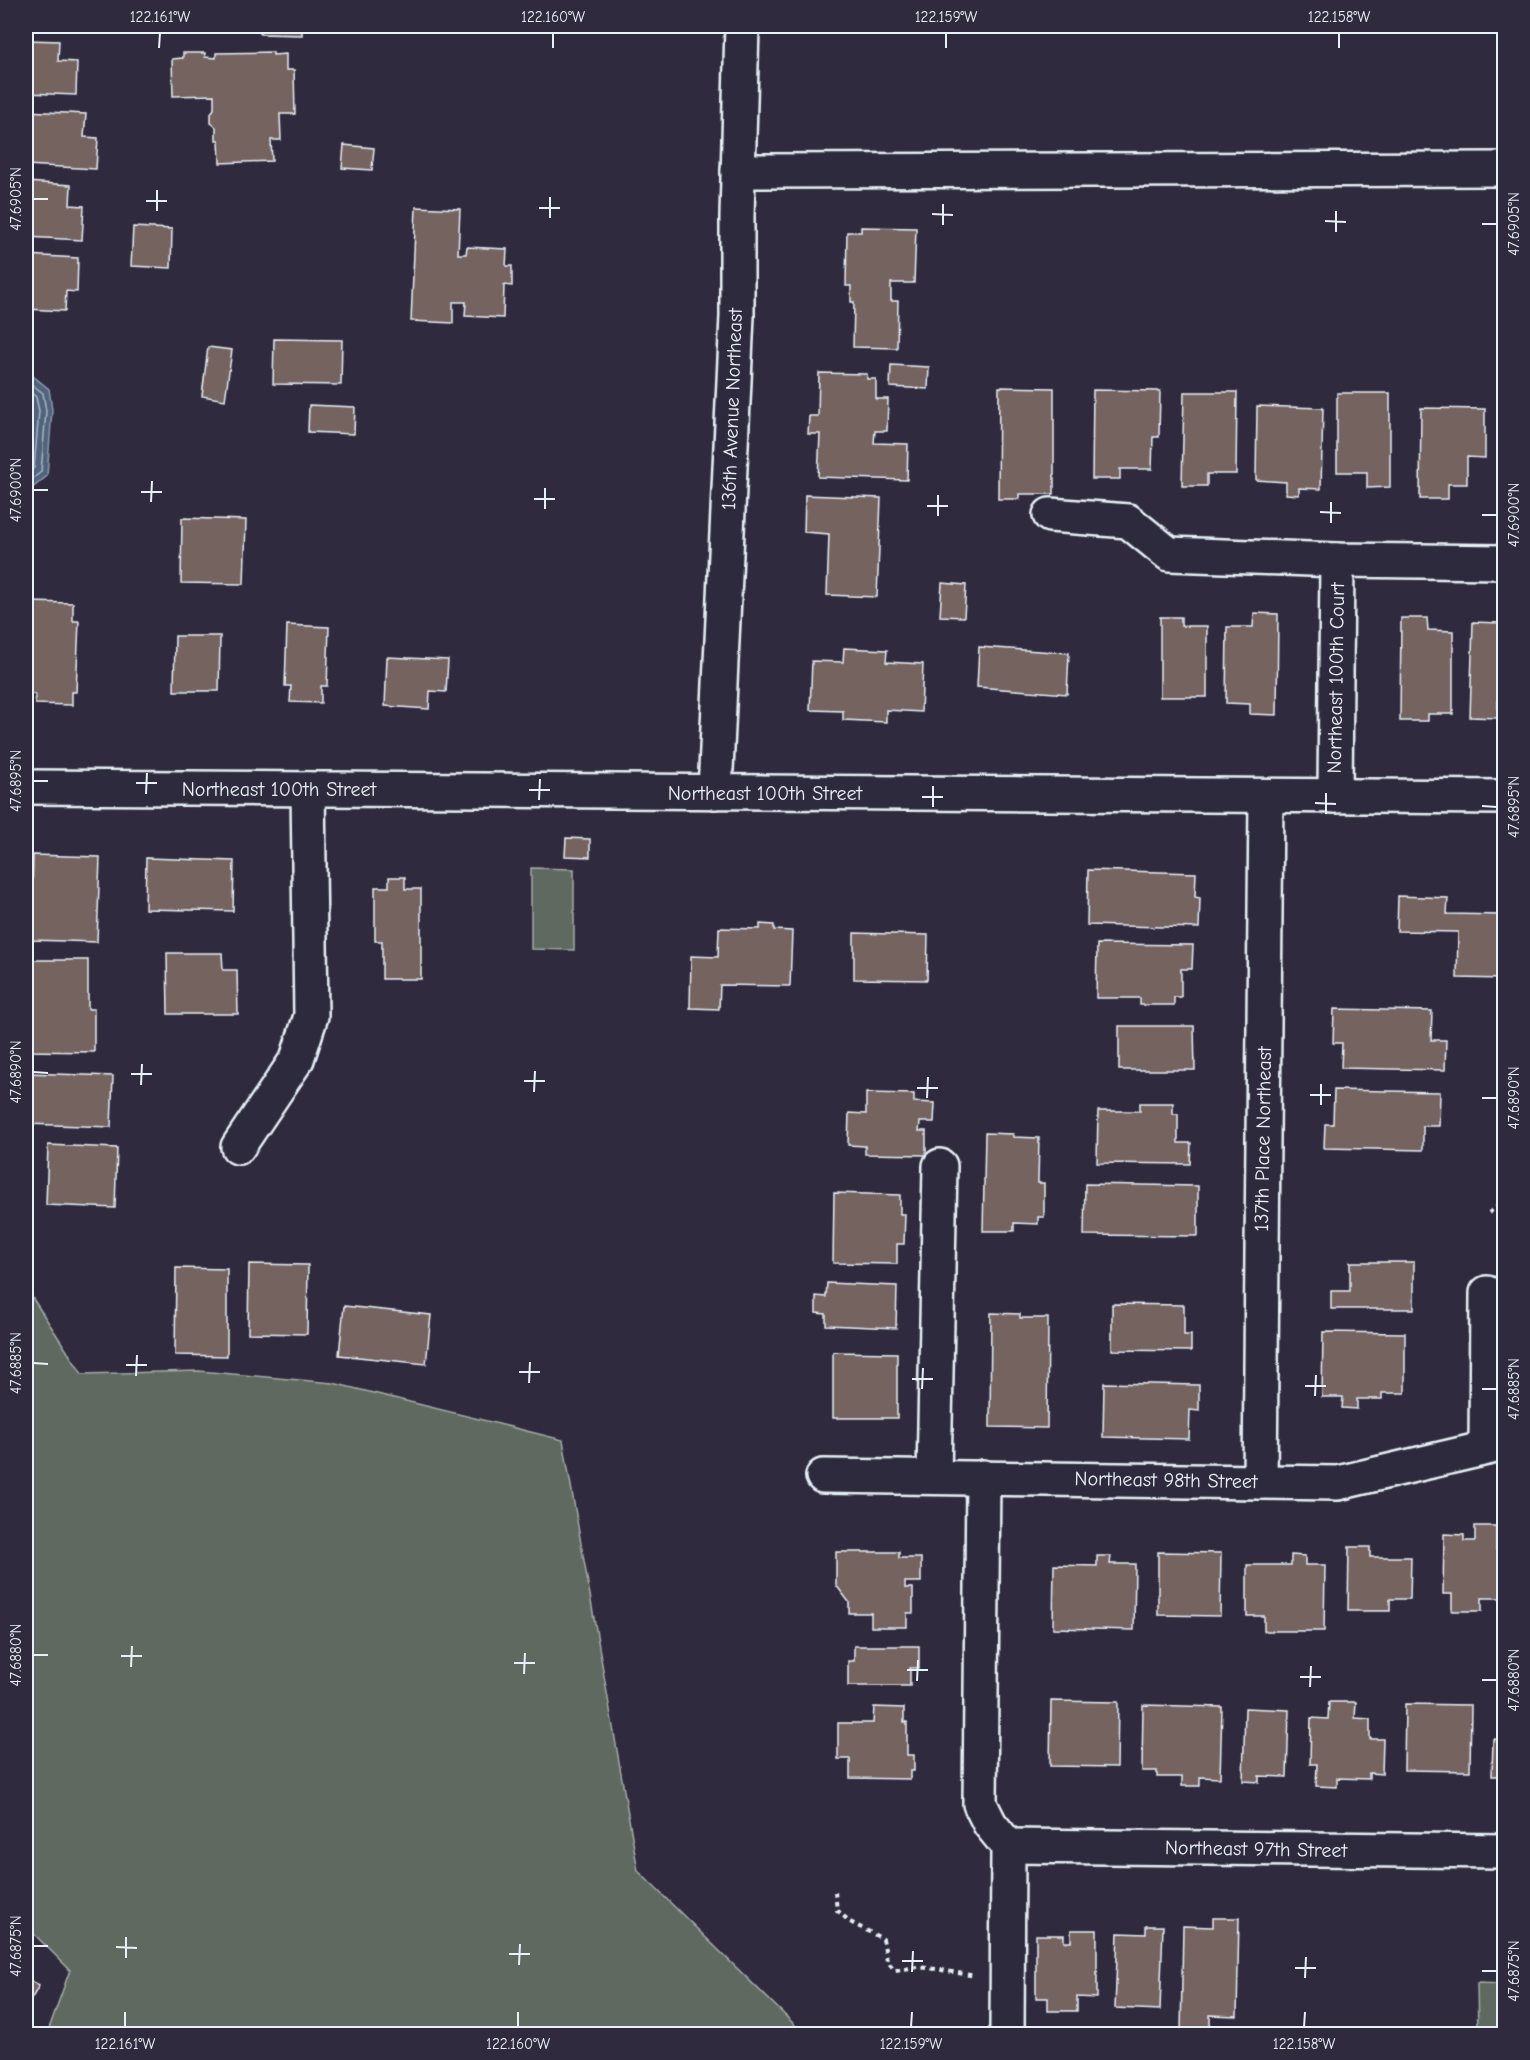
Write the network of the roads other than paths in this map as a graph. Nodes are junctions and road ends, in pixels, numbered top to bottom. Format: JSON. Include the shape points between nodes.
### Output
{"nodes":[{"id":1,"x":742,"y":26,"type":"edge"},
{"id":2,"x":1504,"y":170,"type":"edge"},
{"id":3,"x":738,"y":171,"type":"junction"},
{"id":4,"x":1050,"y":515,"type":"dead end"},
{"id":5,"x":1337,"y":560,"type":"junction"},
{"id":6,"x":1504,"y":562,"type":"edge"},
{"id":7,"x":26,"y":787,"type":"edge"},
{"id":8,"x":309,"y":789,"type":"junction"},
{"id":9,"x":715,"y":792,"type":"junction"},
{"id":10,"x":1266,"y":796,"type":"junction"},
{"id":11,"x":1335,"y":796,"type":"junction"},
{"id":12,"x":1504,"y":797,"type":"edge"},
{"id":13,"x":238,"y":1148,"type":"dead end"},
{"id":14,"x":940,"y":1166,"type":"dead end"},
{"id":15,"x":1487,"y":1293,"type":"dead end"},
{"id":16,"x":1495,"y":1446,"type":"edge"},
{"id":17,"x":823,"y":1476,"type":"dead end"},
{"id":18,"x":934,"y":1477,"type":"junction"},
{"id":19,"x":983,"y":1477,"type":"junction"},
{"id":20,"x":1260,"y":1482,"type":"junction"},
{"id":21,"x":1008,"y":1846,"type":"junction"},
{"id":22,"x":1504,"y":1851,"type":"edge"},
{"id":23,"x":1007,"y":2034,"type":"edge"}],
"edges":[{"from":1,"to":3,"type":"street","name":"136th Avenue Northeast"},
{"from":2,"to":3,"type":"street"},
{"from":3,"to":9,"type":"street","name":"136th Avenue Northeast","via":[[737,316]]},
{"from":4,"to":5,"type":"street","name":"Northeast 100th Court","via":[[1128,521],[1169,554]]},
{"from":5,"to":6,"type":"street","name":"Northeast 100th Court"},
{"from":5,"to":11,"type":"street","name":"Northeast 100th Court"},
{"from":7,"to":8,"type":"street","name":"Northeast 100th Street"},
{"from":8,"to":9,"type":"street","name":"Northeast 100th Street"},
{"from":8,"to":13,"type":"street","via":[[311,1016],[297,1059]]},
{"from":9,"to":10,"type":"street","name":"Northeast 100th Street"},
{"from":10,"to":11,"type":"street","name":"Northeast 100th Street"},
{"from":10,"to":20,"type":"street","name":"137th Place Northeast"},
{"from":11,"to":12,"type":"street","name":"Northeast 100th Street"},
{"from":14,"to":18,"type":"street"},
{"from":15,"to":16,"type":"street"},
{"from":16,"to":20,"type":"street","name":"Northeast 98th Street","via":[[1338,1484]]},
{"from":17,"to":18,"type":"street","name":"Northeast 98th Street"},
{"from":18,"to":19,"type":"street","name":"Northeast 98th Street"},
{"from":19,"to":20,"type":"street","name":"Northeast 98th Street"},
{"from":19,"to":21,"type":"street","via":[[980,1804]]},
{"from":21,"to":22,"type":"street","name":"Northeast 97th Street"},
{"from":21,"to":23,"type":"street"}]}
